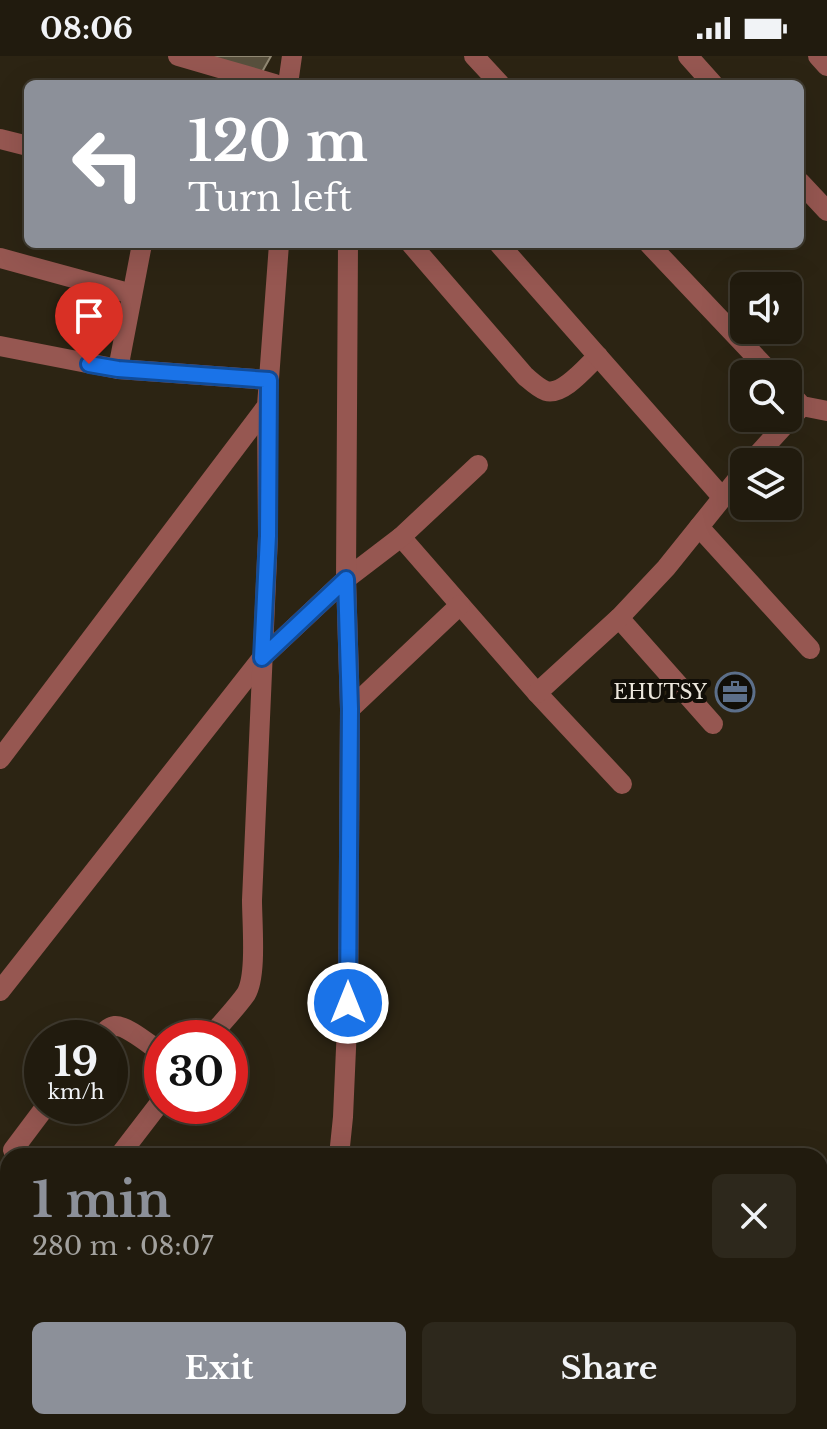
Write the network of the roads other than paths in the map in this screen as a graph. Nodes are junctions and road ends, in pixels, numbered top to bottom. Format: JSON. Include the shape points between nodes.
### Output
{"nodes":[{"id":1,"x":178,"y":56,"type":"edge"},
{"id":2,"x":292,"y":56,"type":"edge"},
{"id":3,"x":474,"y":56,"type":"edge"},
{"id":4,"x":688,"y":56,"type":"edge"},
{"id":5,"x":818,"y":56,"type":"edge"},
{"id":6,"x":827,"y":66,"type":"edge"},
{"id":7,"x":261,"y":80,"type":"edge"},
{"id":8,"x":289,"y":80,"type":"edge"},
{"id":9,"x":496,"y":80,"type":"edge"},
{"id":10,"x":709,"y":80,"type":"edge"},
{"id":11,"x":0,"y":139,"type":"edge"},
{"id":12,"x":24,"y":145,"type":"edge"},
{"id":13,"x":804,"y":186,"type":"edge"},
{"id":14,"x":827,"y":211,"type":"edge"},
{"id":15,"x":141,"y":248,"type":"edge"},
{"id":16,"x":279,"y":248,"type":"edge"},
{"id":17,"x":348,"y":248,"type":"edge"},
{"id":18,"x":414,"y":248,"type":"edge"},
{"id":19,"x":503,"y":248,"type":"edge"},
{"id":20,"x":653,"y":248,"type":"edge"},
{"id":21,"x":0,"y":258,"type":"edge"},
{"id":22,"x":132,"y":294,"type":"junction"},
{"id":23,"x":0,"y":346,"type":"edge"},
{"id":24,"x":598,"y":356,"type":"junction"},
{"id":25,"x":759,"y":360,"type":"edge"},
{"id":26,"x":118,"y":369,"type":"junction"},
{"id":27,"x":269,"y":380,"type":"junction"},
{"id":28,"x":267,"y":406,"type":"junction"},
{"id":29,"x":802,"y":406,"type":"edge"},
{"id":30,"x":827,"y":411,"type":"edge"},
{"id":31,"x":778,"y":432,"type":"edge"},
{"id":32,"x":764,"y":448,"type":"edge"},
{"id":33,"x":478,"y":465,"type":"dead end"},
{"id":34,"x":730,"y":488,"type":"edge"},
{"id":35,"x":722,"y":497,"type":"junction"},
{"id":36,"x":699,"y":527,"type":"junction"},
{"id":37,"x":401,"y":537,"type":"junction"},
{"id":38,"x":346,"y":579,"type":"junction"},
{"id":39,"x":460,"y":605,"type":"junction"},
{"id":40,"x":619,"y":618,"type":"junction"},
{"id":41,"x":810,"y":649,"type":"dead end"},
{"id":42,"x":262,"y":658,"type":"junction"},
{"id":43,"x":537,"y":693,"type":"junction"},
{"id":44,"x":350,"y":709,"type":"junction"},
{"id":45,"x":713,"y":724,"type":"dead end"},
{"id":46,"x":0,"y":759,"type":"edge"},
{"id":47,"x":622,"y":784,"type":"dead end"},
{"id":48,"x":0,"y":991,"type":"edge"},
{"id":49,"x":224,"y":1020,"type":"edge"},
{"id":50,"x":144,"y":1123,"type":"edge"},
{"id":51,"x":32,"y":1124,"type":"edge"},
{"id":52,"x":13,"y":1148,"type":"edge"},
{"id":53,"x":125,"y":1148,"type":"edge"},
{"id":54,"x":340,"y":1148,"type":"edge"}],
"edges":[{"from":1,"to":7,"type":"street"},
{"from":2,"to":8,"type":"street"},
{"from":3,"to":9,"type":"street"},
{"from":4,"to":10,"type":"street"},
{"from":5,"to":6,"type":"street"},
{"from":11,"to":12,"type":"street"},
{"from":13,"to":14,"type":"street"},
{"from":15,"to":22,"type":"street"},
{"from":16,"to":27,"type":"street"},
{"from":17,"to":38,"type":"street"},
{"from":18,"to":24,"type":"street","via":[[542,390],[560,390]]},
{"from":19,"to":24,"type":"street"},
{"from":20,"to":25,"type":"street"},
{"from":21,"to":22,"type":"street"},
{"from":22,"to":26,"type":"street"},
{"from":23,"to":26,"type":"street"},
{"from":24,"to":35,"type":"street"},
{"from":26,"to":27,"type":"street"},
{"from":27,"to":28,"type":"street"},
{"from":28,"to":42,"type":"street"},
{"from":28,"to":46,"type":"street"},
{"from":29,"to":30,"type":"street"},
{"from":31,"to":32,"type":"street"},
{"from":33,"to":37,"type":"street"},
{"from":34,"to":35,"type":"street"},
{"from":35,"to":36,"type":"street"},
{"from":36,"to":40,"type":"street"},
{"from":36,"to":41,"type":"street"},
{"from":37,"to":38,"type":"street"},
{"from":37,"to":39,"type":"street"},
{"from":38,"to":42,"type":"street"},
{"from":38,"to":44,"type":"street"},
{"from":39,"to":43,"type":"street"},
{"from":39,"to":44,"type":"street"},
{"from":40,"to":43,"type":"street"},
{"from":40,"to":45,"type":"street"},
{"from":42,"to":48,"type":"street"},
{"from":42,"to":49,"type":"street","via":[[250,983]]},
{"from":43,"to":47,"type":"street"},
{"from":44,"to":54,"type":"street","via":[[348,1003]]},
{"from":50,"to":53,"type":"street"},
{"from":51,"to":52,"type":"street"}]}
